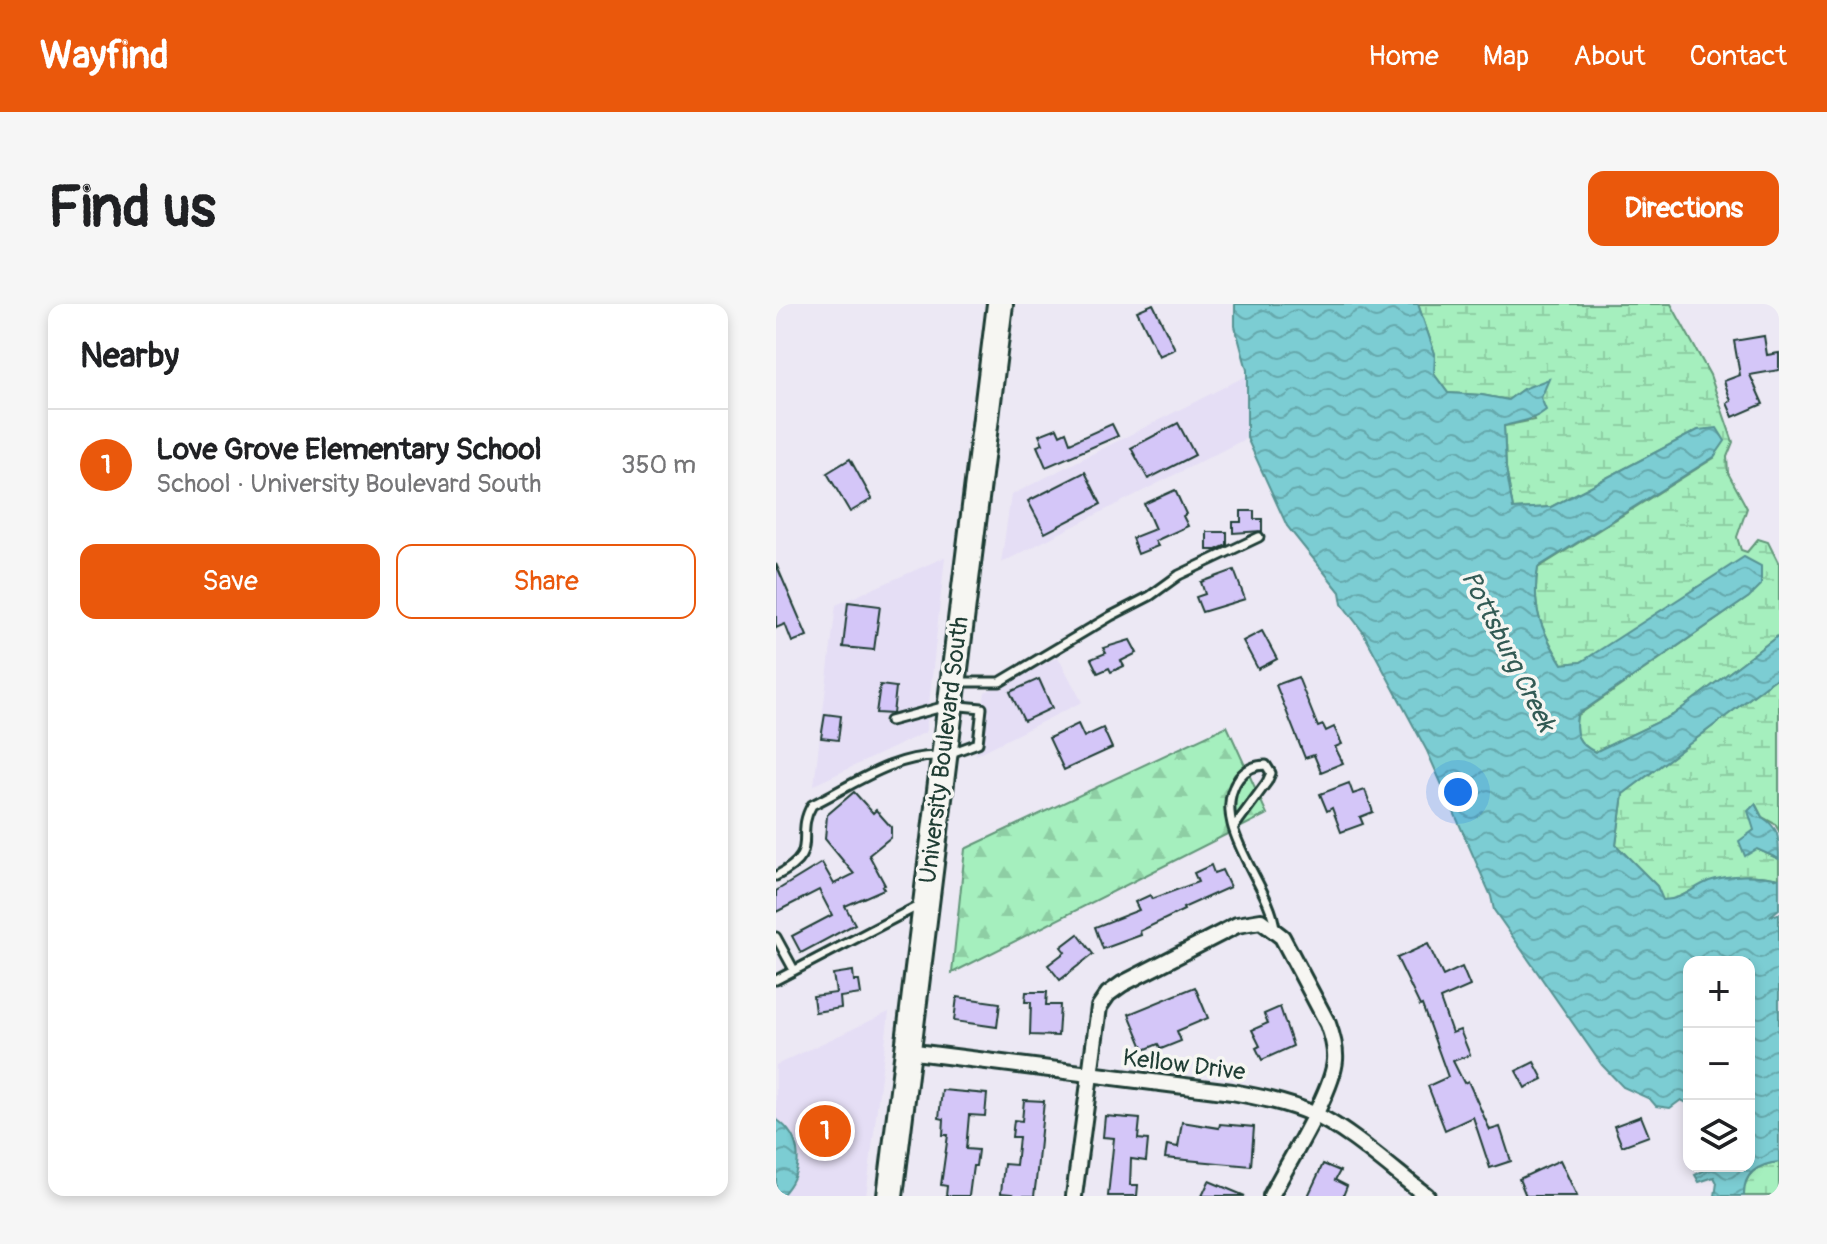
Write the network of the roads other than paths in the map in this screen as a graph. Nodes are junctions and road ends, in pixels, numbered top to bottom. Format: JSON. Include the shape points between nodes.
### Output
{"nodes":[{"id":1,"x":1000,"y":304,"type":"edge"},
{"id":2,"x":1259,"y":537,"type":"dead end"},
{"id":3,"x":952,"y":694,"type":"junction"},
{"id":4,"x":890,"y":721,"type":"dead end"},
{"id":5,"x":944,"y":756,"type":"junction"},
{"id":6,"x":1234,"y":827,"type":"junction"},
{"id":7,"x":776,"y":876,"type":"edge"},
{"id":8,"x":925,"y":902,"type":"junction"},
{"id":9,"x":1275,"y":931,"type":"junction"},
{"id":10,"x":776,"y":937,"type":"edge"},
{"id":11,"x":794,"y":970,"type":"junction"},
{"id":12,"x":776,"y":980,"type":"edge"},
{"id":13,"x":907,"y":1051,"type":"junction"},
{"id":14,"x":1089,"y":1075,"type":"junction"},
{"id":15,"x":1314,"y":1114,"type":"junction"},
{"id":16,"x":890,"y":1196,"type":"edge"},
{"id":17,"x":1074,"y":1196,"type":"edge"},
{"id":18,"x":1271,"y":1196,"type":"edge"},
{"id":19,"x":1427,"y":1196,"type":"edge"}],
"edges":[{"from":1,"to":3,"type":"main road","name":"University Boulevard South"},
{"from":2,"to":3,"type":"lane","via":[[1179,575],[1000,682]]},
{"from":3,"to":4,"type":"lane"},
{"from":3,"to":5,"type":"main road","name":"University Boulevard South"},
{"from":5,"to":7,"type":"lane","via":[[900,761],[812,805],[799,863]]},
{"from":5,"to":8,"type":"main road","name":"University Boulevard South"},
{"from":6,"to":6,"type":"lane","via":[[1232,790],[1253,766],[1266,765],[1271,773],[1267,782]]},
{"from":6,"to":9,"type":"lane","via":[[1274,916]]},
{"from":8,"to":11,"type":"lane"},
{"from":8,"to":13,"type":"main road","name":"University Boulevard South"},
{"from":9,"to":14,"type":"street","via":[[1261,921],[1237,925],[1108,994],[1099,1007]]},
{"from":9,"to":15,"type":"street","via":[[1333,1039],[1330,1082]]},
{"from":10,"to":11,"type":"lane"},
{"from":11,"to":12,"type":"lane"},
{"from":13,"to":14,"type":"street","name":"Kellow Drive"},
{"from":13,"to":16,"type":"main road","name":"University Boulevard South"},
{"from":14,"to":15,"type":"street","name":"Kellow Drive","via":[[1232,1092]]},
{"from":14,"to":17,"type":"street"},
{"from":15,"to":18,"type":"street"},
{"from":15,"to":19,"type":"street","name":"Kellow Drive"}]}
